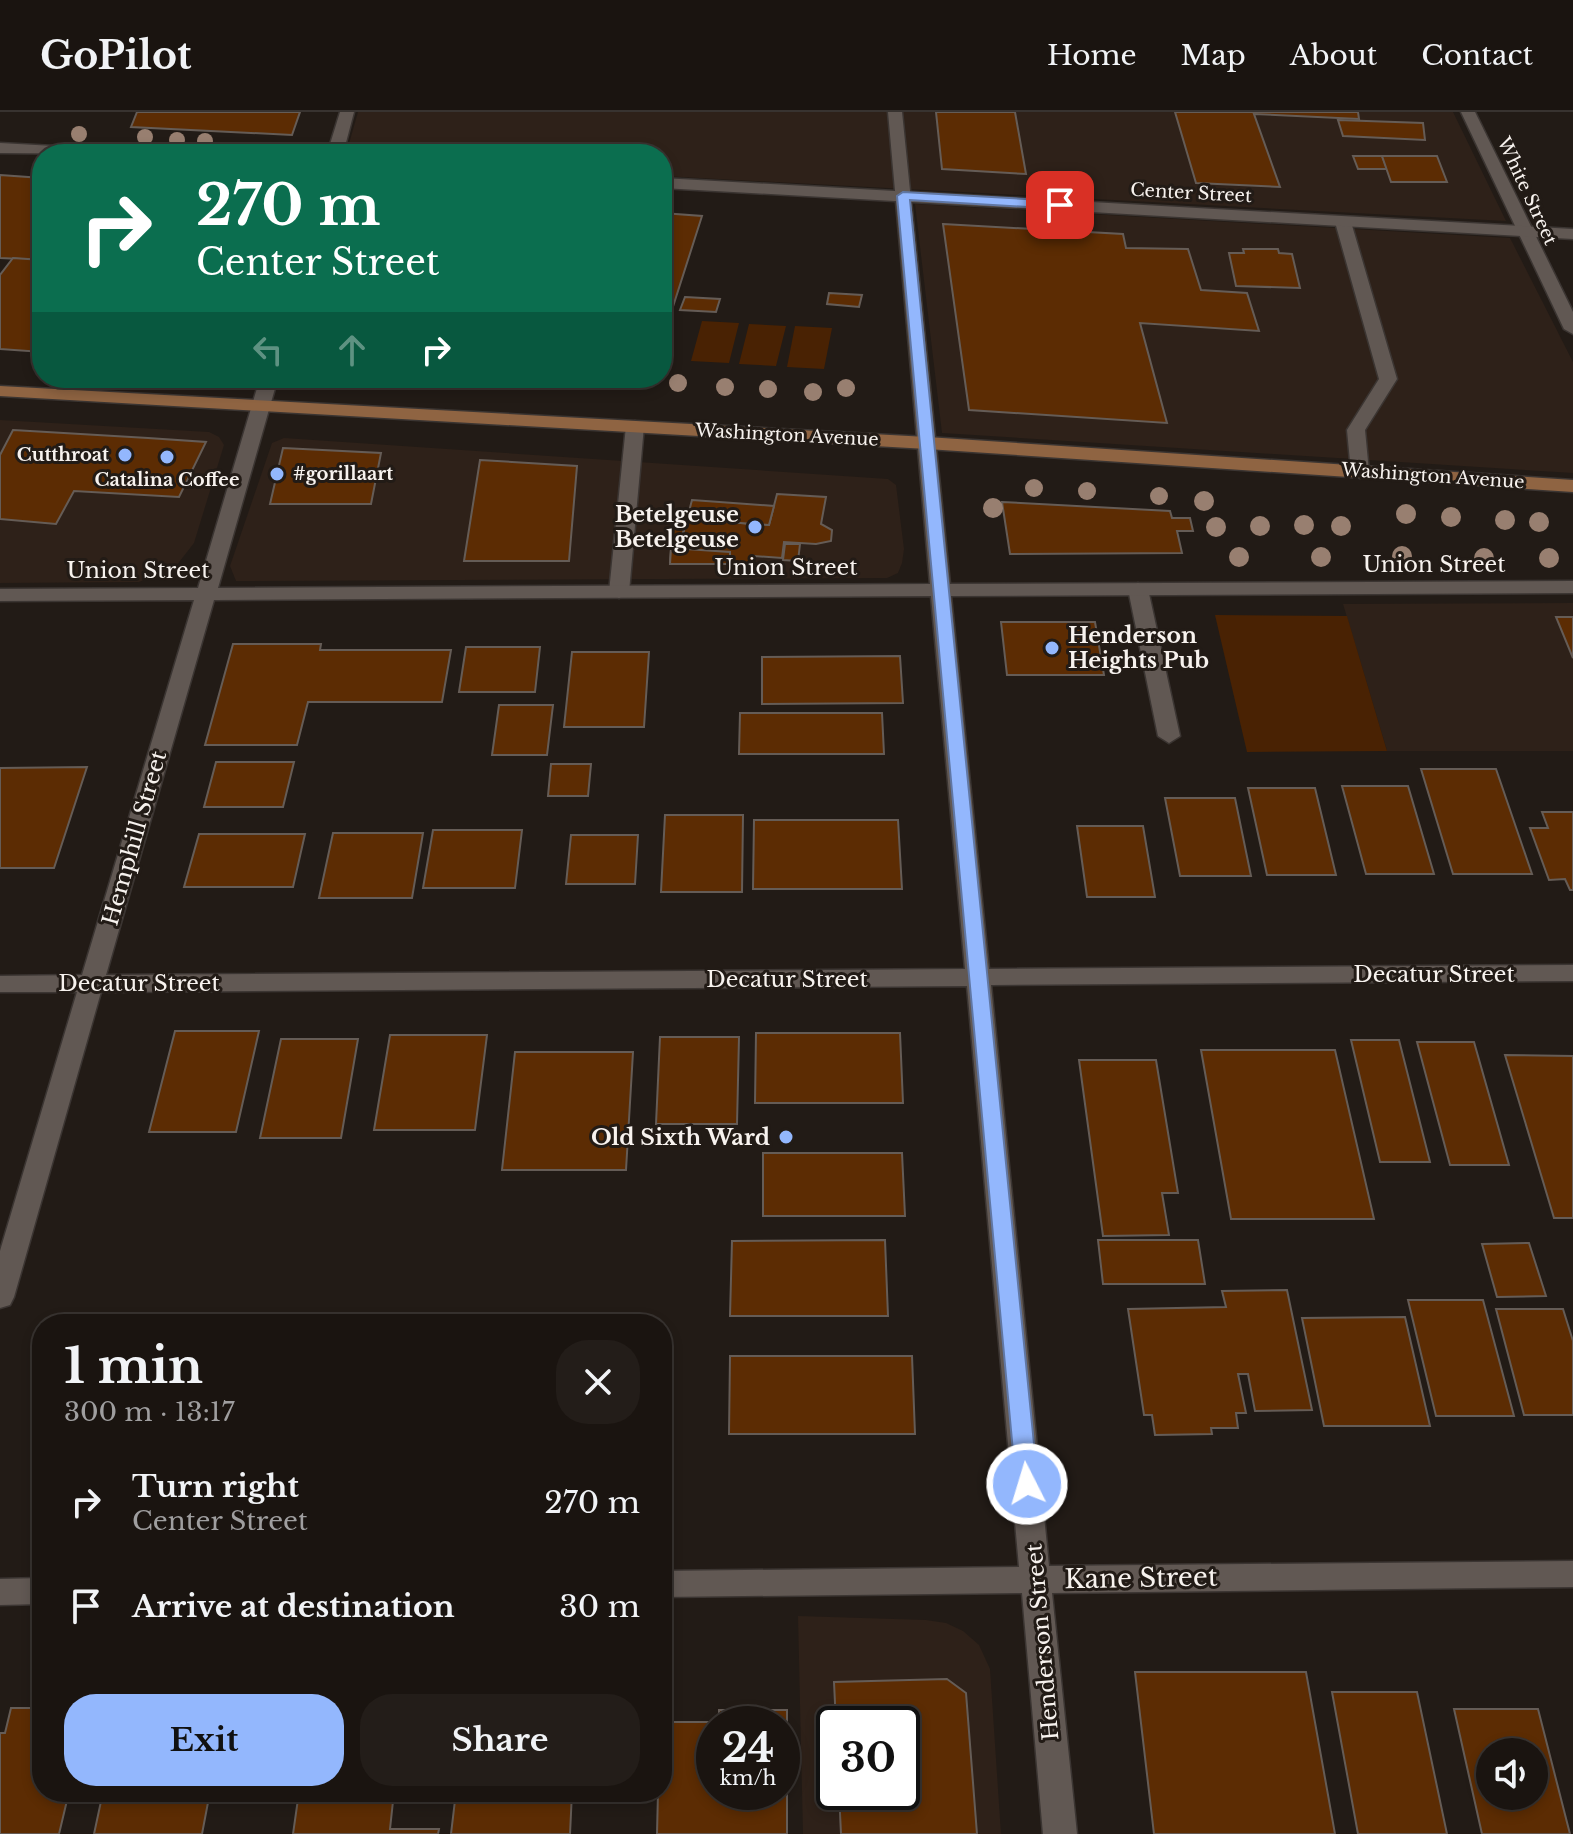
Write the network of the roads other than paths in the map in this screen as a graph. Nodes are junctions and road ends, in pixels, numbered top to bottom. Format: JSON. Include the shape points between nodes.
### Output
{"nodes":[{"id":1,"x":347,"y":112,"type":"edge"},
{"id":2,"x":895,"y":112,"type":"edge"},
{"id":3,"x":1468,"y":112,"type":"edge"},
{"id":4,"x":338,"y":144,"type":"edge"},
{"id":5,"x":0,"y":148,"type":"edge"},
{"id":6,"x":32,"y":150,"type":"edge"},
{"id":7,"x":672,"y":184,"type":"edge"},
{"id":8,"x":903,"y":196,"type":"junction"},
{"id":9,"x":1343,"y":222,"type":"junction"},
{"id":10,"x":1523,"y":231,"type":"junction"},
{"id":11,"x":1573,"y":234,"type":"edge"},
{"id":12,"x":1573,"y":329,"type":"edge"},
{"id":13,"x":266,"y":388,"type":"edge"},
{"id":14,"x":0,"y":391,"type":"edge"},
{"id":15,"x":261,"y":406,"type":"junction"},
{"id":16,"x":635,"y":426,"type":"junction"},
{"id":17,"x":927,"y":443,"type":"junction"},
{"id":18,"x":1360,"y":472,"type":"junction"},
{"id":19,"x":1573,"y":486,"type":"edge"},
{"id":20,"x":1573,"y":587,"type":"edge"},
{"id":21,"x":1138,"y":589,"type":"junction"},
{"id":22,"x":941,"y":590,"type":"junction"},
{"id":23,"x":619,"y":592,"type":"junction"},
{"id":24,"x":206,"y":594,"type":"junction"},
{"id":25,"x":0,"y":595,"type":"edge"},
{"id":26,"x":1169,"y":736,"type":"dead end"},
{"id":27,"x":1573,"y":973,"type":"edge"},
{"id":28,"x":978,"y":978,"type":"junction"},
{"id":29,"x":92,"y":983,"type":"junction"},
{"id":30,"x":0,"y":984,"type":"edge"},
{"id":31,"x":0,"y":1297,"type":"edge"},
{"id":32,"x":1573,"y":1574,"type":"edge"},
{"id":33,"x":1036,"y":1579,"type":"junction"},
{"id":34,"x":672,"y":1584,"type":"edge"},
{"id":35,"x":32,"y":1591,"type":"edge"},
{"id":36,"x":0,"y":1592,"type":"edge"},
{"id":37,"x":1060,"y":1834,"type":"edge"}],
"edges":[{"from":1,"to":4,"type":"street"},
{"from":2,"to":8,"type":"street","name":"Henderson Street"},
{"from":3,"to":10,"type":"street","name":"White Street"},
{"from":5,"to":6,"type":"street"},
{"from":7,"to":8,"type":"street","name":"Center Street"},
{"from":8,"to":9,"type":"street","name":"Center Street"},
{"from":8,"to":17,"type":"street","name":"Henderson Street"},
{"from":9,"to":10,"type":"street","name":"Center Street"},
{"from":9,"to":18,"type":"street","via":[[1388,379],[1356,430]]},
{"from":10,"to":11,"type":"street","name":"Center Street"},
{"from":10,"to":12,"type":"street","name":"White Street"},
{"from":13,"to":15,"type":"street","name":"Hemphill Street"},
{"from":14,"to":15,"type":"main road","name":"Washington Avenue"},
{"from":15,"to":16,"type":"main road","name":"Washington Avenue"},
{"from":15,"to":24,"type":"street","name":"Hemphill Street"},
{"from":16,"to":17,"type":"main road","name":"Washington Avenue"},
{"from":16,"to":23,"type":"street"},
{"from":17,"to":18,"type":"main road","name":"Washington Avenue"},
{"from":17,"to":22,"type":"street","name":"Henderson Street"},
{"from":18,"to":19,"type":"main road","name":"Washington Avenue"},
{"from":20,"to":21,"type":"street","name":"Union Street"},
{"from":21,"to":22,"type":"street","name":"Union Street"},
{"from":21,"to":26,"type":"street"},
{"from":22,"to":23,"type":"street","name":"Union Street"},
{"from":22,"to":28,"type":"street","name":"Henderson Street"},
{"from":23,"to":24,"type":"street","name":"Union Street"},
{"from":24,"to":25,"type":"street","name":"Union Street"},
{"from":24,"to":29,"type":"street","name":"Hemphill Street"},
{"from":27,"to":28,"type":"street","name":"Decatur Street"},
{"from":28,"to":29,"type":"street","name":"Decatur Street"},
{"from":28,"to":33,"type":"street","name":"Henderson Street"},
{"from":29,"to":30,"type":"street","name":"Decatur Street"},
{"from":29,"to":31,"type":"street","name":"Hemphill Street"},
{"from":32,"to":33,"type":"street","name":"Kane Street"},
{"from":33,"to":34,"type":"street","name":"Kane Street"},
{"from":33,"to":37,"type":"street","name":"Henderson Street"},
{"from":35,"to":36,"type":"street"}]}
